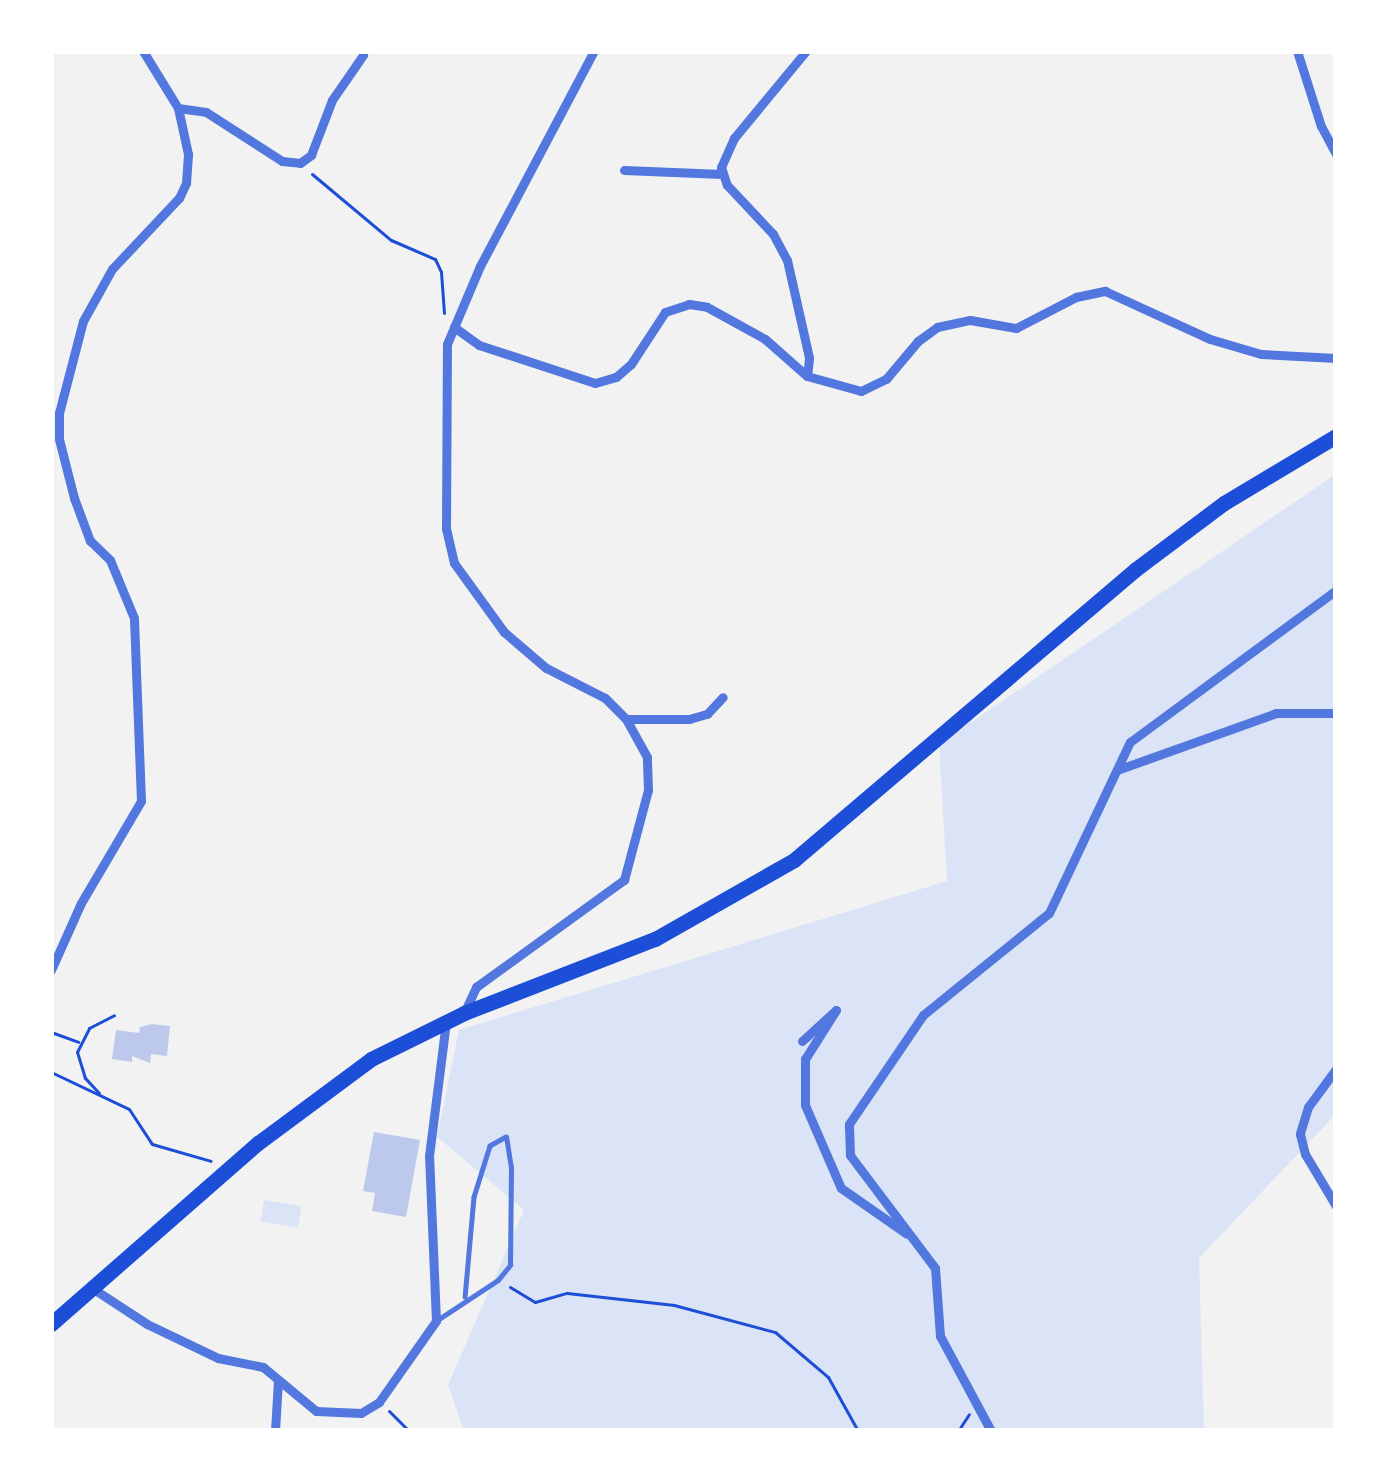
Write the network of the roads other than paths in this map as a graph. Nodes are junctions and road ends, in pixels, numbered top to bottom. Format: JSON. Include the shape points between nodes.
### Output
{"nodes":[{"id":1,"x":143,"y":51,"type":"edge"},
{"id":2,"x":594,"y":51,"type":"edge"},
{"id":3,"x":806,"y":51,"type":"edge"},
{"id":4,"x":1297,"y":51,"type":"edge"},
{"id":5,"x":362,"y":55,"type":"dead end"},
{"id":6,"x":178,"y":108,"type":"junction"},
{"id":7,"x":1336,"y":154,"type":"edge"},
{"id":8,"x":624,"y":170,"type":"dead end"},
{"id":9,"x":722,"y":174,"type":"junction"},
{"id":10,"x":454,"y":327,"type":"junction"},
{"id":11,"x":1336,"y":358,"type":"edge"},
{"id":12,"x":807,"y":376,"type":"junction"},
{"id":13,"x":1336,"y":436,"type":"edge"},
{"id":14,"x":1336,"y":590,"type":"edge"},
{"id":15,"x":723,"y":697,"type":"dead end"},
{"id":16,"x":1336,"y":713,"type":"edge"},
{"id":17,"x":626,"y":719,"type":"junction"},
{"id":18,"x":1117,"y":770,"type":"junction"},
{"id":19,"x":51,"y":970,"type":"edge"},
{"id":20,"x":464,"y":1012,"type":"junction"},
{"id":21,"x":446,"y":1022,"type":"junction"},
{"id":22,"x":802,"y":1040,"type":"dead end"},
{"id":23,"x":1336,"y":1069,"type":"edge"},
{"id":24,"x":1336,"y":1205,"type":"edge"},
{"id":25,"x":908,"y":1235,"type":"junction"},
{"id":26,"x":92,"y":1288,"type":"junction"},
{"id":27,"x":465,"y":1297,"type":"junction"},
{"id":28,"x":436,"y":1321,"type":"junction"},
{"id":29,"x":51,"y":1324,"type":"edge"},
{"id":30,"x":278,"y":1380,"type":"junction"},
{"id":31,"x":275,"y":1431,"type":"edge"},
{"id":32,"x":991,"y":1431,"type":"edge"}],
"edges":[{"from":1,"to":6,"type":"street"},
{"from":2,"to":10,"type":"street"},
{"from":3,"to":9,"type":"street","via":[[734,138]]},
{"from":4,"to":7,"type":"street"},
{"from":5,"to":6,"type":"street","via":[[300,163],[282,161],[206,112]]},
{"from":6,"to":19,"type":"street","via":[[186,182],[112,269],[83,321],[58,413],[74,498],[134,618],[141,801]]},
{"from":8,"to":9,"type":"street"},
{"from":9,"to":12,"type":"street","via":[[787,260]]},
{"from":10,"to":12,"type":"street","via":[[479,345],[595,383],[631,364],[665,312],[689,304],[732,318]]},
{"from":10,"to":17,"type":"street","via":[[447,344],[446,529],[454,563],[524,650]]},
{"from":11,"to":12,"type":"street","via":[[1261,354],[1105,291],[1016,328],[952,321],[861,391]]},
{"from":13,"to":20,"type":"main road","via":[[1224,503],[1136,569],[794,860],[655,939]]},
{"from":14,"to":18,"type":"street","via":[[1130,742]]},
{"from":15,"to":17,"type":"street","via":[[689,719]]},
{"from":16,"to":18,"type":"street","via":[[1276,713]]},
{"from":17,"to":20,"type":"street","via":[[650,772],[624,880],[476,987]]},
{"from":18,"to":25,"type":"street","via":[[1049,913],[923,1015],[849,1124],[850,1155]]},
{"from":20,"to":21,"type":"main road"},
{"from":21,"to":26,"type":"main road","via":[[371,1059],[308,1103]]},
{"from":21,"to":28,"type":"street","via":[[429,1156]]},
{"from":22,"to":25,"type":"street","via":[[836,1010],[805,1060],[805,1106],[842,1188]]},
{"from":23,"to":24,"type":"street","via":[[1308,1107],[1300,1134]]},
{"from":25,"to":32,"type":"street","via":[[935,1268],[940,1336]]},
{"from":26,"to":29,"type":"main road"},
{"from":26,"to":30,"type":"street","via":[[147,1324],[218,1358],[263,1367]]},
{"from":27,"to":27,"type":"lane","via":[[498,1280],[514,1253],[506,1137],[490,1146],[474,1196]]},
{"from":27,"to":28,"type":"lane"},
{"from":28,"to":30,"type":"street","via":[[379,1402],[361,1413],[316,1411]]},
{"from":30,"to":31,"type":"street"}]}
